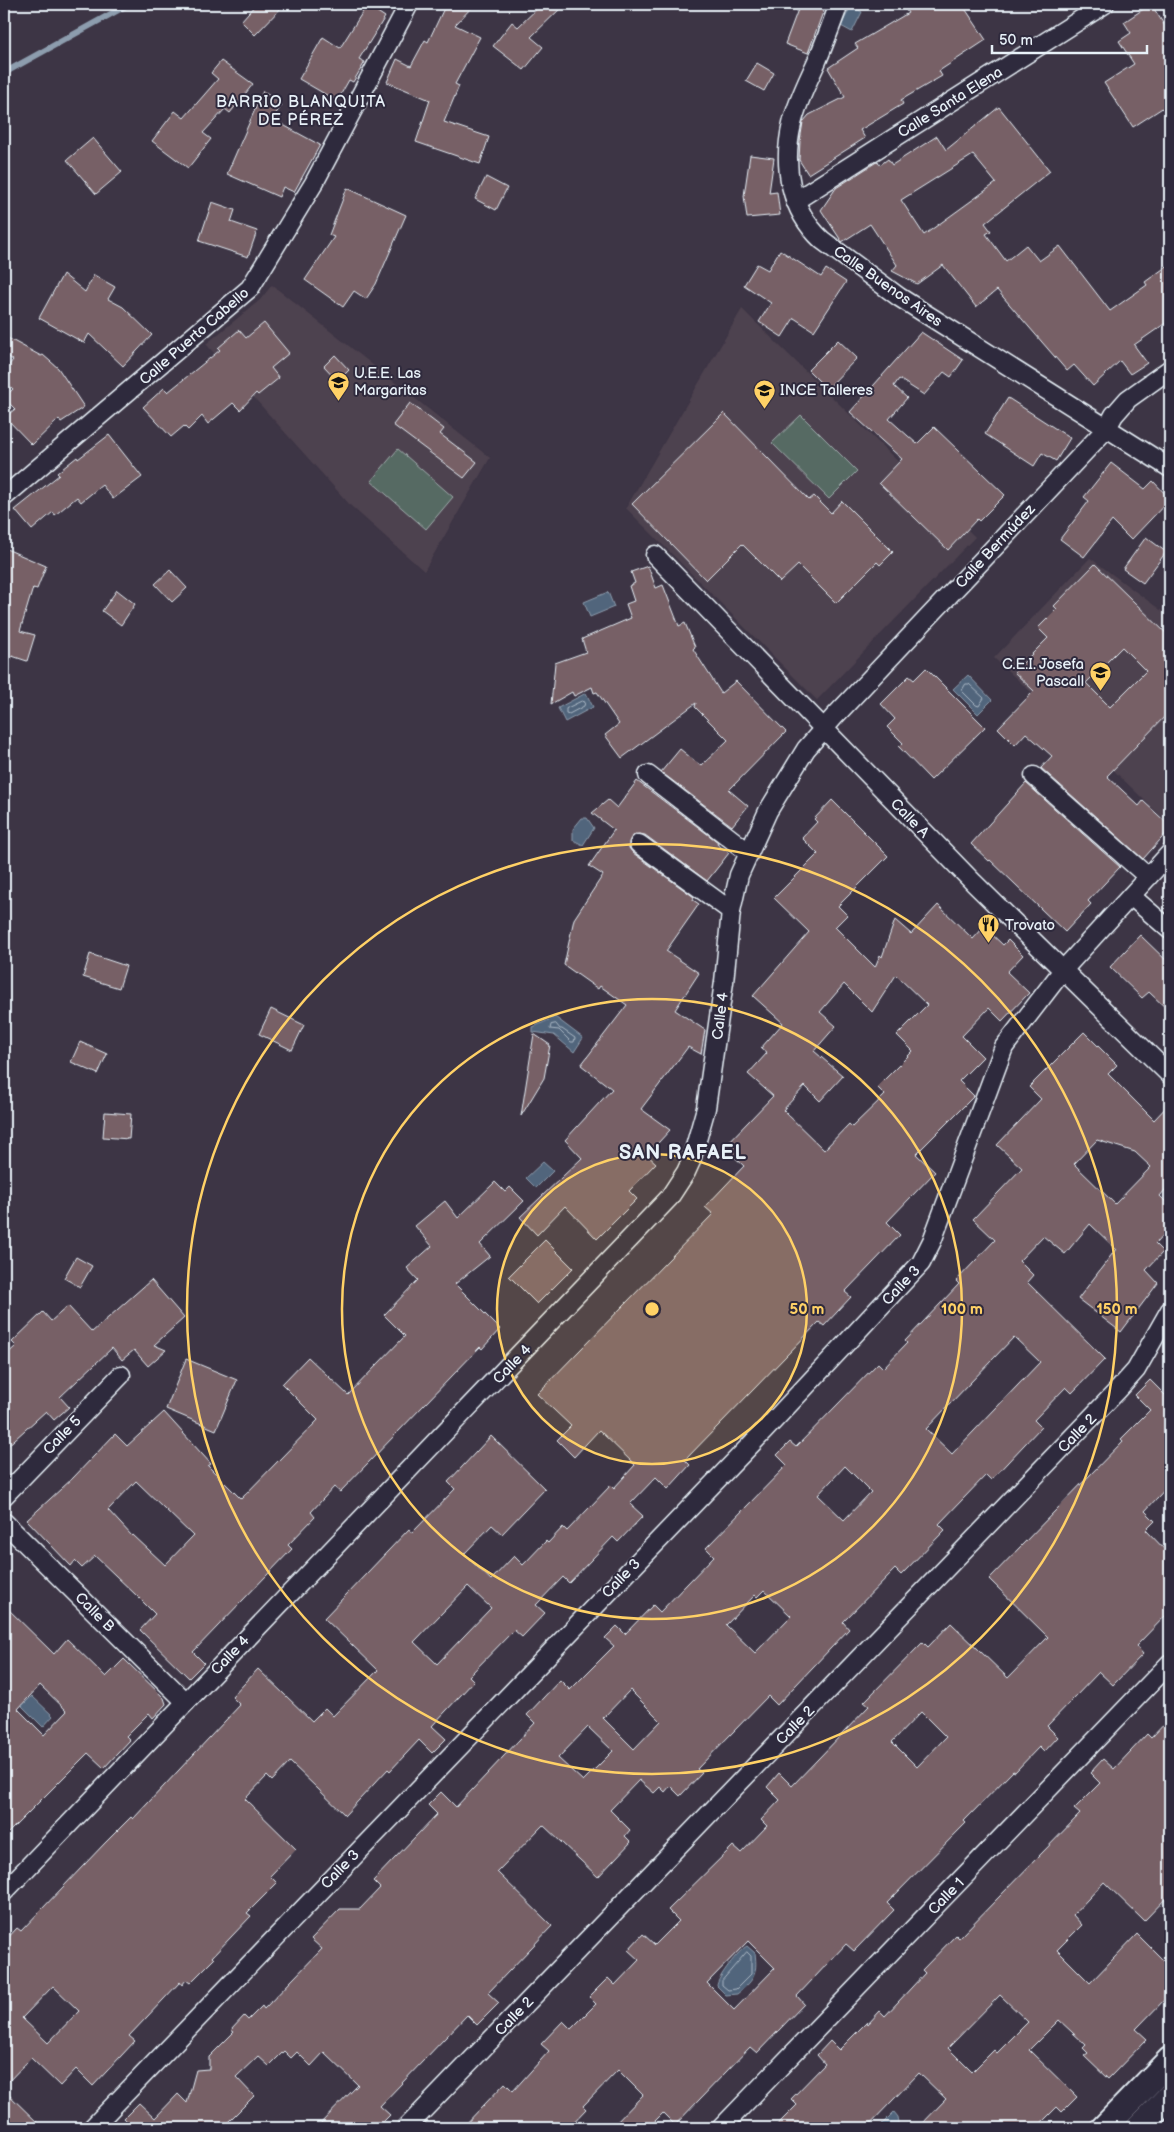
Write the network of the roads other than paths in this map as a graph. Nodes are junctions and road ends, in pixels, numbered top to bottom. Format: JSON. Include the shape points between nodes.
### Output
{"nodes":[{"id":1,"x":409,"y":4,"type":"edge"},
{"id":2,"x":839,"y":4,"type":"edge"},
{"id":3,"x":1105,"y":4,"type":"edge"},
{"id":4,"x":795,"y":201,"type":"junction"},
{"id":5,"x":1170,"y":369,"type":"edge"},
{"id":6,"x":1107,"y":428,"type":"junction"},
{"id":7,"x":1170,"y":468,"type":"edge"},
{"id":8,"x":4,"y":497,"type":"edge"},
{"id":9,"x":655,"y":555,"type":"dead end"},
{"id":10,"x":824,"y":729,"type":"junction"},
{"id":11,"x":648,"y":775,"type":"dead end"},
{"id":12,"x":1034,"y":776,"type":"dead end"},
{"id":13,"x":640,"y":844,"type":"dead end"},
{"id":14,"x":748,"y":852,"type":"junction"},
{"id":15,"x":1170,"y":853,"type":"edge"},
{"id":16,"x":1148,"y":877,"type":"junction"},
{"id":17,"x":1131,"y":896,"type":"junction"},
{"id":18,"x":731,"y":911,"type":"junction"},
{"id":19,"x":1170,"y":930,"type":"edge"},
{"id":20,"x":1063,"y":970,"type":"junction"},
{"id":21,"x":1170,"y":1075,"type":"edge"},
{"id":22,"x":1170,"y":1310,"type":"edge"},
{"id":23,"x":121,"y":1375,"type":"dead end"},
{"id":24,"x":4,"y":1496,"type":"edge"},
{"id":25,"x":4,"y":1522,"type":"edge"},
{"id":26,"x":1170,"y":1663,"type":"edge"},
{"id":27,"x":186,"y":1702,"type":"junction"},
{"id":28,"x":4,"y":1892,"type":"edge"},
{"id":29,"x":1170,"y":2060,"type":"edge"},
{"id":30,"x":1170,"y":2096,"type":"edge"},
{"id":31,"x":92,"y":2128,"type":"edge"},
{"id":32,"x":406,"y":2128,"type":"edge"},
{"id":33,"x":721,"y":2128,"type":"edge"},
{"id":34,"x":1104,"y":2128,"type":"edge"},
{"id":35,"x":1139,"y":2128,"type":"edge"}],
"edges":[{"from":1,"to":8,"type":"street","name":"Calle Puerto Cabello","via":[[314,183],[250,288]]},
{"from":2,"to":4,"type":"street","name":"Calle Buenos Aires","via":[[792,124],[788,177]]},
{"from":3,"to":4,"type":"street","name":"Calle Santa Elena"},
{"from":4,"to":6,"type":"street","name":"Calle Buenos Aires","via":[[811,230],[862,271]]},
{"from":5,"to":6,"type":"street","name":"Calle Bermúdez","via":[[1128,399]]},
{"from":6,"to":7,"type":"street","name":"Calle Buenos Aires"},
{"from":6,"to":10,"type":"street","name":"Calle Bermúdez"},
{"from":9,"to":10,"type":"street","name":"Calle A"},
{"from":10,"to":14,"type":"street","name":"Calle 4","via":[[797,763]]},
{"from":10,"to":20,"type":"street","name":"Calle A"},
{"from":11,"to":14,"type":"street"},
{"from":12,"to":16,"type":"street"},
{"from":13,"to":18,"type":"street"},
{"from":14,"to":18,"type":"street","name":"Calle 4"},
{"from":15,"to":16,"type":"street","name":"Calle 3"},
{"from":16,"to":17,"type":"street","name":"Calle 3"},
{"from":17,"to":19,"type":"street"},
{"from":17,"to":20,"type":"street","name":"Calle 3"},
{"from":18,"to":27,"type":"street","name":"Calle 4","via":[[706,1108],[691,1161],[679,1184],[654,1216]]},
{"from":20,"to":21,"type":"street","name":"Calle A"},
{"from":20,"to":31,"type":"street","name":"Calle 3","via":[[1004,1046],[932,1242],[921,1263],[764,1431]]},
{"from":22,"to":32,"type":"street","name":"Calle 2","via":[[1136,1370],[1118,1390]]},
{"from":23,"to":24,"type":"street","name":"Calle 5"},
{"from":25,"to":27,"type":"street","name":"Calle B"},
{"from":26,"to":33,"type":"street","name":"Calle 1"},
{"from":27,"to":28,"type":"street","name":"Calle 4"},
{"from":29,"to":34,"type":"street"},
{"from":30,"to":35,"type":"street"}]}
